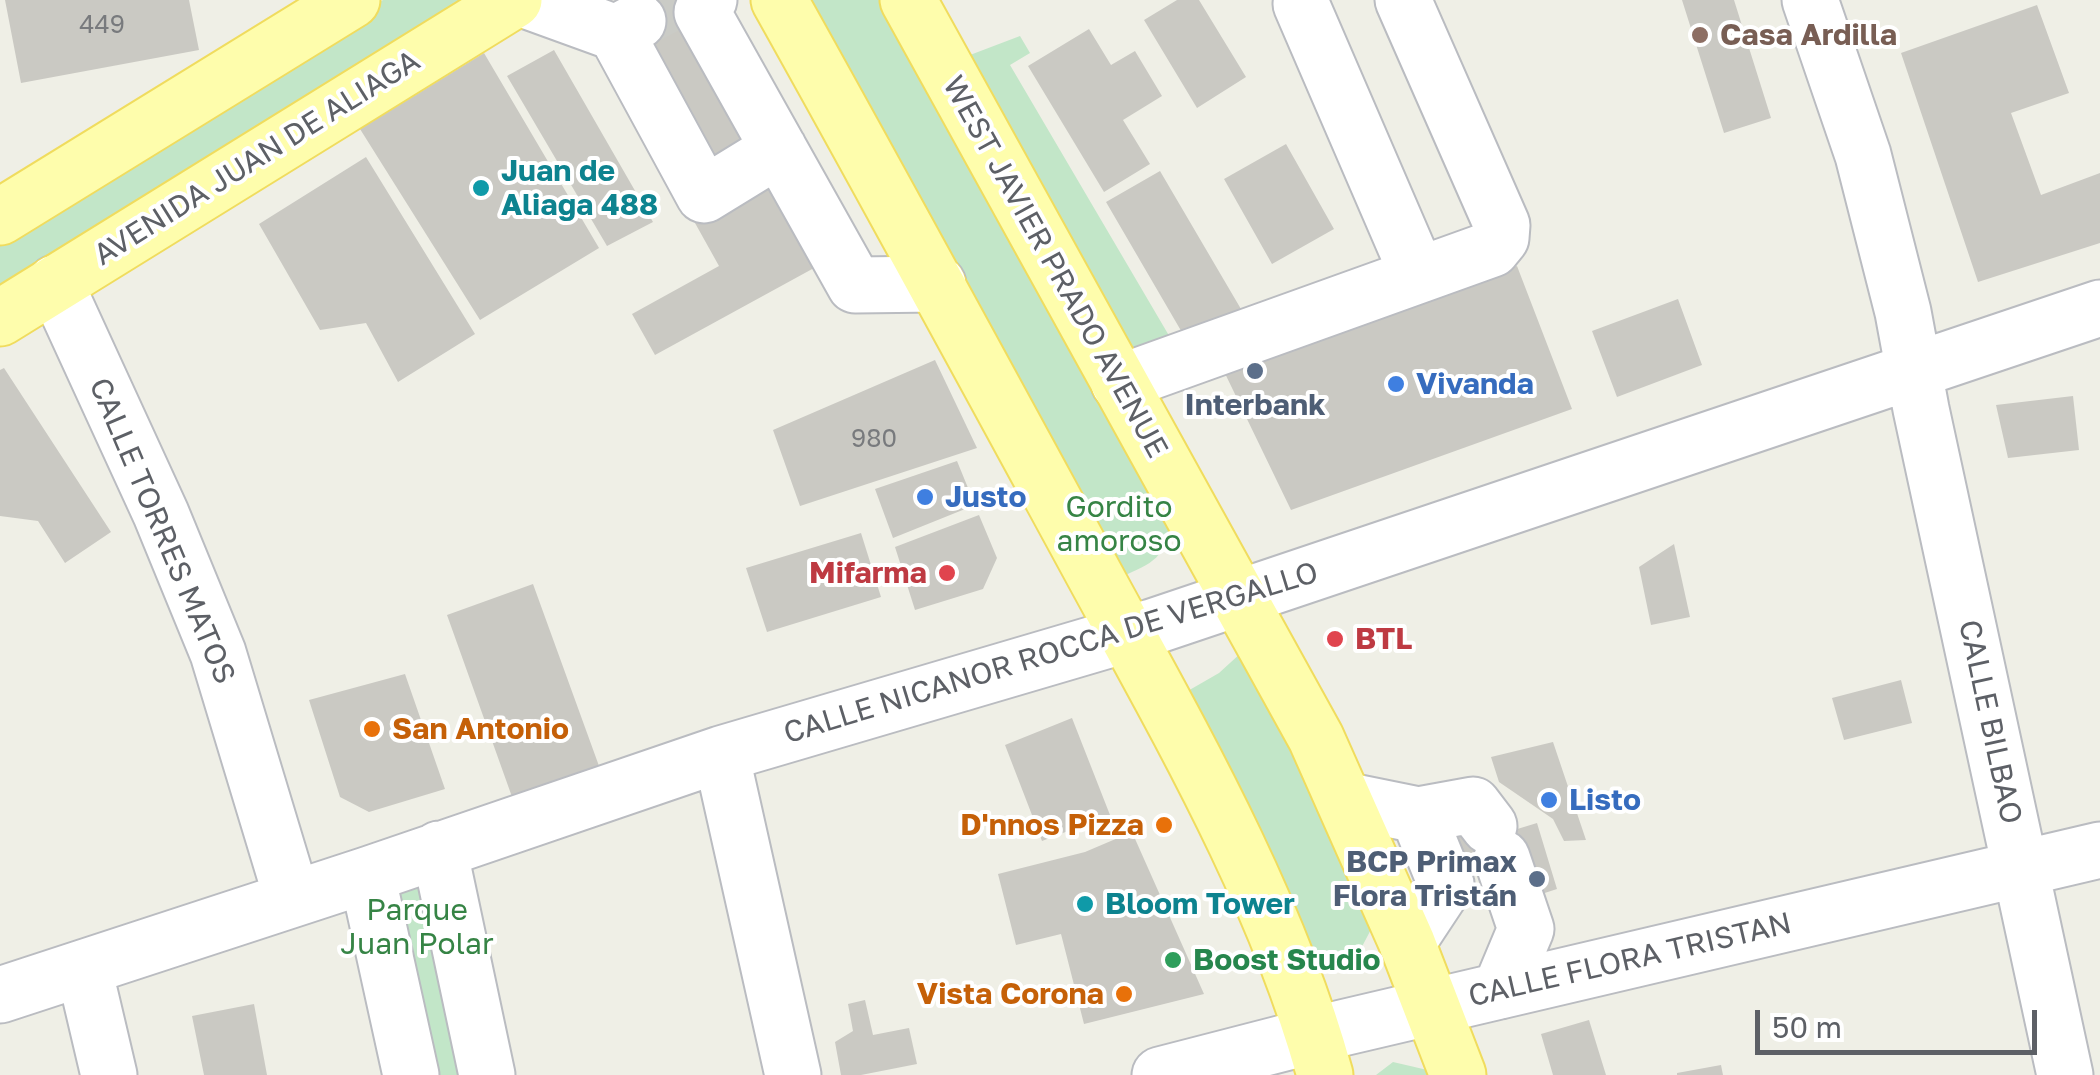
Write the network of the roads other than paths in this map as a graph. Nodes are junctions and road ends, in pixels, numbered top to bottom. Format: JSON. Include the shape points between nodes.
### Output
{"nodes":[{"id":1,"x":352,"y":0,"type":"edge"},
{"id":2,"x":514,"y":0,"type":"edge"},
{"id":3,"x":525,"y":0,"type":"edge"},
{"id":4,"x":778,"y":0,"type":"edge"},
{"id":5,"x":908,"y":0,"type":"edge"},
{"id":6,"x":1403,"y":0,"type":"edge"},
{"id":7,"x":1810,"y":0,"type":"edge"},
{"id":8,"x":1300,"y":4,"type":"dead end"},
{"id":9,"x":671,"y":15,"type":"edge"},
{"id":10,"x":779,"y":150,"type":"junction"},
{"id":11,"x":0,"y":216,"type":"edge"},
{"id":12,"x":1418,"y":275,"type":"junction"},
{"id":13,"x":55,"y":283,"type":"junction"},
{"id":14,"x":938,"y":284,"type":"junction"},
{"id":15,"x":2100,"y":308,"type":"edge"},
{"id":16,"x":0,"y":318,"type":"edge"},
{"id":17,"x":1913,"y":370,"type":"junction"},
{"id":18,"x":1119,"y":383,"type":"junction"},
{"id":19,"x":1239,"y":598,"type":"junction"},
{"id":20,"x":1128,"y":635,"type":"junction"},
{"id":21,"x":720,"y":754,"type":"junction"},
{"id":22,"x":1344,"y":800,"type":"junction"},
{"id":23,"x":1418,"y":815,"type":"junction"},
{"id":24,"x":438,"y":849,"type":"junction"},
{"id":25,"x":1498,"y":850,"type":"junction"},
{"id":26,"x":2100,"y":850,"type":"edge"},
{"id":27,"x":2022,"y":868,"type":"junction"},
{"id":28,"x":367,"y":875,"type":"junction"},
{"id":29,"x":1446,"y":884,"type":"junction"},
{"id":30,"x":292,"y":898,"type":"junction"},
{"id":31,"x":1407,"y":943,"type":"junction"},
{"id":32,"x":84,"y":969,"type":"junction"},
{"id":33,"x":1500,"y":991,"type":"junction"},
{"id":34,"x":0,"y":995,"type":"edge"},
{"id":35,"x":1432,"y":1007,"type":"junction"},
{"id":36,"x":1320,"y":1055,"type":"edge"},
{"id":37,"x":109,"y":1075,"type":"edge"},
{"id":38,"x":412,"y":1075,"type":"edge"},
{"id":39,"x":486,"y":1075,"type":"edge"},
{"id":40,"x":794,"y":1075,"type":"edge"},
{"id":41,"x":1160,"y":1075,"type":"edge"},
{"id":42,"x":1458,"y":1075,"type":"edge"},
{"id":43,"x":2065,"y":1075,"type":"edge"}],
"edges":[{"from":1,"to":11,"type":"main road"},
{"from":2,"to":13,"type":"main road","name":"AVENIDA JUAN DE ALIAGA"},
{"from":3,"to":9,"type":"street"},
{"from":4,"to":14,"type":"main road"},
{"from":5,"to":18,"type":"main road","name":"WEST JAVIER PRADO AVENUE"},
{"from":6,"to":12,"type":"street","via":[[1502,225],[1492,249]]},
{"from":7,"to":17,"type":"street","name":"CALLE BILBAO","via":[[1864,155]]},
{"from":8,"to":12,"type":"street"},
{"from":9,"to":10,"type":"street"},
{"from":9,"to":10,"type":"street","via":[[704,195]]},
{"from":10,"to":14,"type":"street","via":[[855,285]]},
{"from":12,"to":18,"type":"street"},
{"from":13,"to":16,"type":"main road","name":"AVENIDA JUAN DE ALIAGA"},
{"from":13,"to":30,"type":"street","name":"CALLE TORRES MATOS","via":[[218,653]]},
{"from":14,"to":20,"type":"main road"},
{"from":15,"to":17,"type":"street","name":"CALLE NICANOR ROCCA DE VERGALLO"},
{"from":17,"to":19,"type":"street","name":"CALLE NICANOR ROCCA DE VERGALLO"},
{"from":17,"to":27,"type":"street","name":"CALLE BILBAO"},
{"from":18,"to":19,"type":"main road","name":"WEST JAVIER PRADO AVENUE"},
{"from":19,"to":20,"type":"street","name":"CALLE NICANOR ROCCA DE VERGALLO"},
{"from":19,"to":22,"type":"main road","name":"WEST JAVIER PRADO AVENUE"},
{"from":20,"to":21,"type":"street","name":"CALLE NICANOR ROCCA DE VERGALLO"},
{"from":20,"to":36,"type":"main road","via":[[1283,951]]},
{"from":21,"to":24,"type":"street","name":"CALLE NICANOR ROCCA DE VERGALLO"},
{"from":21,"to":40,"type":"street"},
{"from":22,"to":23,"type":"street"},
{"from":22,"to":31,"type":"main road","name":"WEST JAVIER PRADO AVENUE"},
{"from":23,"to":25,"type":"street","via":[[1472,804]]},
{"from":23,"to":29,"type":"street"},
{"from":24,"to":28,"type":"street","name":"CALLE NICANOR ROCCA DE VERGALLO"},
{"from":24,"to":39,"type":"street"},
{"from":25,"to":29,"type":"street"},
{"from":25,"to":33,"type":"street","via":[[1526,929]]},
{"from":26,"to":27,"type":"street","name":"CALLE FLORA TRISTAN"},
{"from":27,"to":33,"type":"street","name":"CALLE FLORA TRISTAN"},
{"from":27,"to":43,"type":"street","name":"CALLE BILBAO"},
{"from":28,"to":30,"type":"street","name":"CALLE NICANOR ROCCA DE VERGALLO"},
{"from":28,"to":38,"type":"street"},
{"from":29,"to":31,"type":"street"},
{"from":30,"to":32,"type":"street","name":"CALLE NICANOR ROCCA DE VERGALLO"},
{"from":31,"to":35,"type":"main road","name":"WEST JAVIER PRADO AVENUE"},
{"from":32,"to":34,"type":"street","name":"CALLE NICANOR ROCCA DE VERGALLO"},
{"from":32,"to":37,"type":"street"},
{"from":33,"to":35,"type":"street","name":"CALLE FLORA TRISTAN"},
{"from":35,"to":36,"type":"street","name":"CALLE FLORA TRISTAN"},
{"from":35,"to":42,"type":"main road","name":"WEST JAVIER PRADO AVENUE"},
{"from":36,"to":41,"type":"street","name":"CALLE FLORA TRISTAN"}]}
